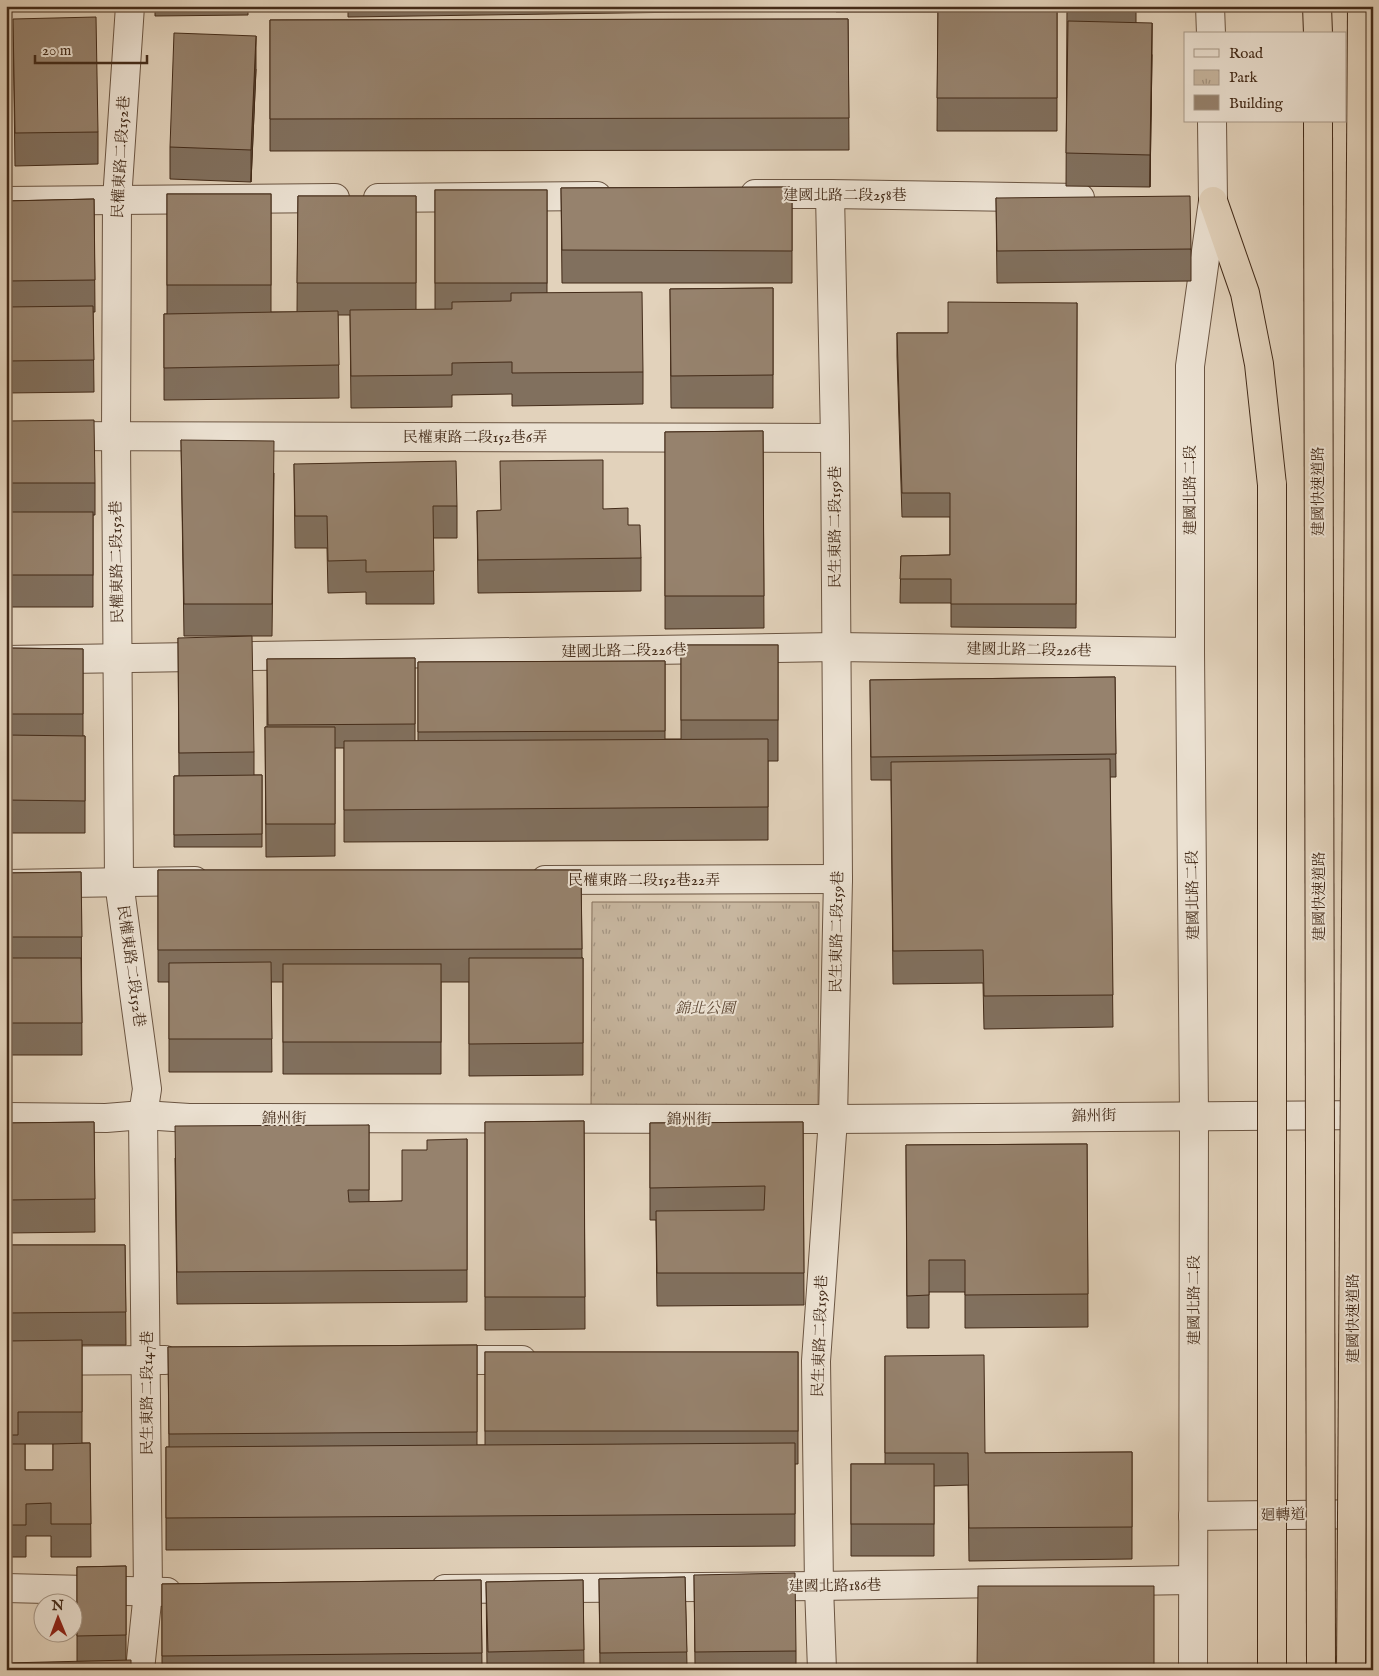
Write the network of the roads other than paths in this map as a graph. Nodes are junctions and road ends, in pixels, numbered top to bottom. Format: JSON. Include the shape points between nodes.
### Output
{"nodes":[{"id":1,"x":130,"y":6,"type":"edge"},
{"id":2,"x":1210,"y":6,"type":"edge"},
{"id":3,"x":1318,"y":6,"type":"edge"},
{"id":4,"x":1362,"y":6,"type":"edge"},
{"id":5,"x":1211,"y":32,"type":"edge"},
{"id":6,"x":1318,"y":32,"type":"edge"},
{"id":7,"x":1212,"y":122,"type":"edge"},
{"id":8,"x":1318,"y":122,"type":"edge"},
{"id":9,"x":731,"y":194,"type":"edge"},
{"id":10,"x":830,"y":194,"type":"junction"},
{"id":11,"x":622,"y":196,"type":"edge"},
{"id":12,"x":1109,"y":199,"type":"edge"},
{"id":13,"x":117,"y":200,"type":"junction"},
{"id":14,"x":1186,"y":200,"type":"edge"},
{"id":15,"x":1213,"y":200,"type":"junction"},
{"id":16,"x":6,"y":201,"type":"edge"},
{"id":17,"x":6,"y":436,"type":"edge"},
{"id":18,"x":116,"y":436,"type":"junction"},
{"id":19,"x":835,"y":438,"type":"junction"},
{"id":20,"x":836,"y":648,"type":"junction"},
{"id":21,"x":1190,"y":652,"type":"junction"},
{"id":22,"x":118,"y":659,"type":"junction"},
{"id":23,"x":6,"y":660,"type":"edge"},
{"id":24,"x":838,"y":879,"type":"junction"},
{"id":25,"x":519,"y":880,"type":"edge"},
{"id":26,"x":219,"y":881,"type":"edge"},
{"id":27,"x":119,"y":882,"type":"junction"},
{"id":28,"x":6,"y":884,"type":"edge"},
{"id":29,"x":143,"y":1115,"type":"junction"},
{"id":30,"x":1194,"y":1115,"type":"junction"},
{"id":31,"x":1373,"y":1115,"type":"edge"},
{"id":32,"x":6,"y":1117,"type":"edge"},
{"id":33,"x":833,"y":1119,"type":"junction"},
{"id":34,"x":147,"y":1360,"type":"junction"},
{"id":35,"x":187,"y":1360,"type":"edge"},
{"id":36,"x":417,"y":1360,"type":"edge"},
{"id":37,"x":547,"y":1360,"type":"edge"},
{"id":38,"x":6,"y":1361,"type":"edge"},
{"id":39,"x":1373,"y":1514,"type":"edge"},
{"id":40,"x":1193,"y":1516,"type":"junction"},
{"id":41,"x":1192,"y":1580,"type":"junction"},
{"id":42,"x":819,"y":1586,"type":"junction"},
{"id":43,"x":6,"y":1588,"type":"edge"},
{"id":44,"x":424,"y":1589,"type":"edge"},
{"id":45,"x":188,"y":1591,"type":"edge"},
{"id":46,"x":148,"y":1592,"type":"junction"},
{"id":47,"x":140,"y":1670,"type":"edge"},
{"id":48,"x":822,"y":1670,"type":"edge"},
{"id":49,"x":1193,"y":1670,"type":"edge"},
{"id":50,"x":1272,"y":1670,"type":"edge"},
{"id":51,"x":1321,"y":1670,"type":"edge"},
{"id":52,"x":1351,"y":1670,"type":"edge"}],
"edges":[{"from":1,"to":13,"type":"street","name":"民權東路二段152巷"},
{"from":2,"to":5,"type":"street"},
{"from":3,"to":6,"type":"highway"},
{"from":4,"to":52,"type":"highway","name":"建國快速道路","bridge":true},
{"from":7,"to":15,"type":"street","name":"建國北路二段"},
{"from":8,"to":51,"type":"highway","name":"建國快速道路","bridge":true},
{"from":9,"to":10,"type":"street","name":"建國北路二段258巷"},
{"from":10,"to":12,"type":"street","name":"建國北路二段258巷"},
{"from":10,"to":19,"type":"street","name":"民生東路二段159巷"},
{"from":11,"to":13,"type":"street"},
{"from":13,"to":16,"type":"street"},
{"from":13,"to":18,"type":"street","name":"民權東路二段152巷"},
{"from":14,"to":15,"type":"street"},
{"from":15,"to":21,"type":"street","name":"建國北路二段","via":[[1190,366]]},
{"from":15,"to":50,"type":"highway","bridge":true,"via":[[1245,292],[1259,364],[1272,485]]},
{"from":17,"to":18,"type":"street","name":"民權東路二段152巷6弄"},
{"from":18,"to":19,"type":"street","name":"民權東路二段152巷6弄"},
{"from":18,"to":22,"type":"street","name":"民權東路二段152巷"},
{"from":19,"to":20,"type":"street","name":"民生東路二段159巷"},
{"from":20,"to":21,"type":"street","name":"建國北路二段226巷"},
{"from":20,"to":22,"type":"street","name":"建國北路二段226巷"},
{"from":20,"to":24,"type":"street","name":"民生東路二段159巷"},
{"from":21,"to":30,"type":"street","name":"建國北路二段"},
{"from":22,"to":23,"type":"street","name":"建國北路二段226巷"},
{"from":22,"to":27,"type":"street","name":"民權東路二段152巷"},
{"from":24,"to":25,"type":"street","name":"民權東路二段152巷22弄"},
{"from":24,"to":33,"type":"street","name":"民生東路二段159巷"},
{"from":26,"to":27,"type":"street"},
{"from":27,"to":28,"type":"street"},
{"from":27,"to":29,"type":"street","name":"民權東路二段152巷","via":[[147,1089]]},
{"from":29,"to":32,"type":"street","name":"錦州街"},
{"from":29,"to":33,"type":"street","name":"錦州街","via":[[189,1118]]},
{"from":29,"to":34,"type":"street","name":"民生東路二段147巷"},
{"from":30,"to":31,"type":"street","name":"錦州街"},
{"from":30,"to":33,"type":"street","name":"錦州街"},
{"from":30,"to":40,"type":"street","name":"建國北路二段"},
{"from":33,"to":42,"type":"street","name":"民生東路二段159巷","via":[[806,1361]]},
{"from":34,"to":35,"type":"street"},
{"from":34,"to":38,"type":"street"},
{"from":34,"to":46,"type":"street","name":"民生東路二段147巷"},
{"from":36,"to":37,"type":"street"},
{"from":39,"to":40,"type":"street","name":"廻轉道"},
{"from":40,"to":41,"type":"street","name":"建國北路二段"},
{"from":41,"to":42,"type":"street","name":"建國北路186巷"},
{"from":41,"to":49,"type":"street","name":"建國北路二段"},
{"from":42,"to":44,"type":"street","name":"建國北路186巷"},
{"from":42,"to":48,"type":"street","name":"民生東路二段159巷"},
{"from":43,"to":46,"type":"street"},
{"from":45,"to":46,"type":"street"},
{"from":46,"to":47,"type":"street","name":"民生東路二段147巷"}]}
